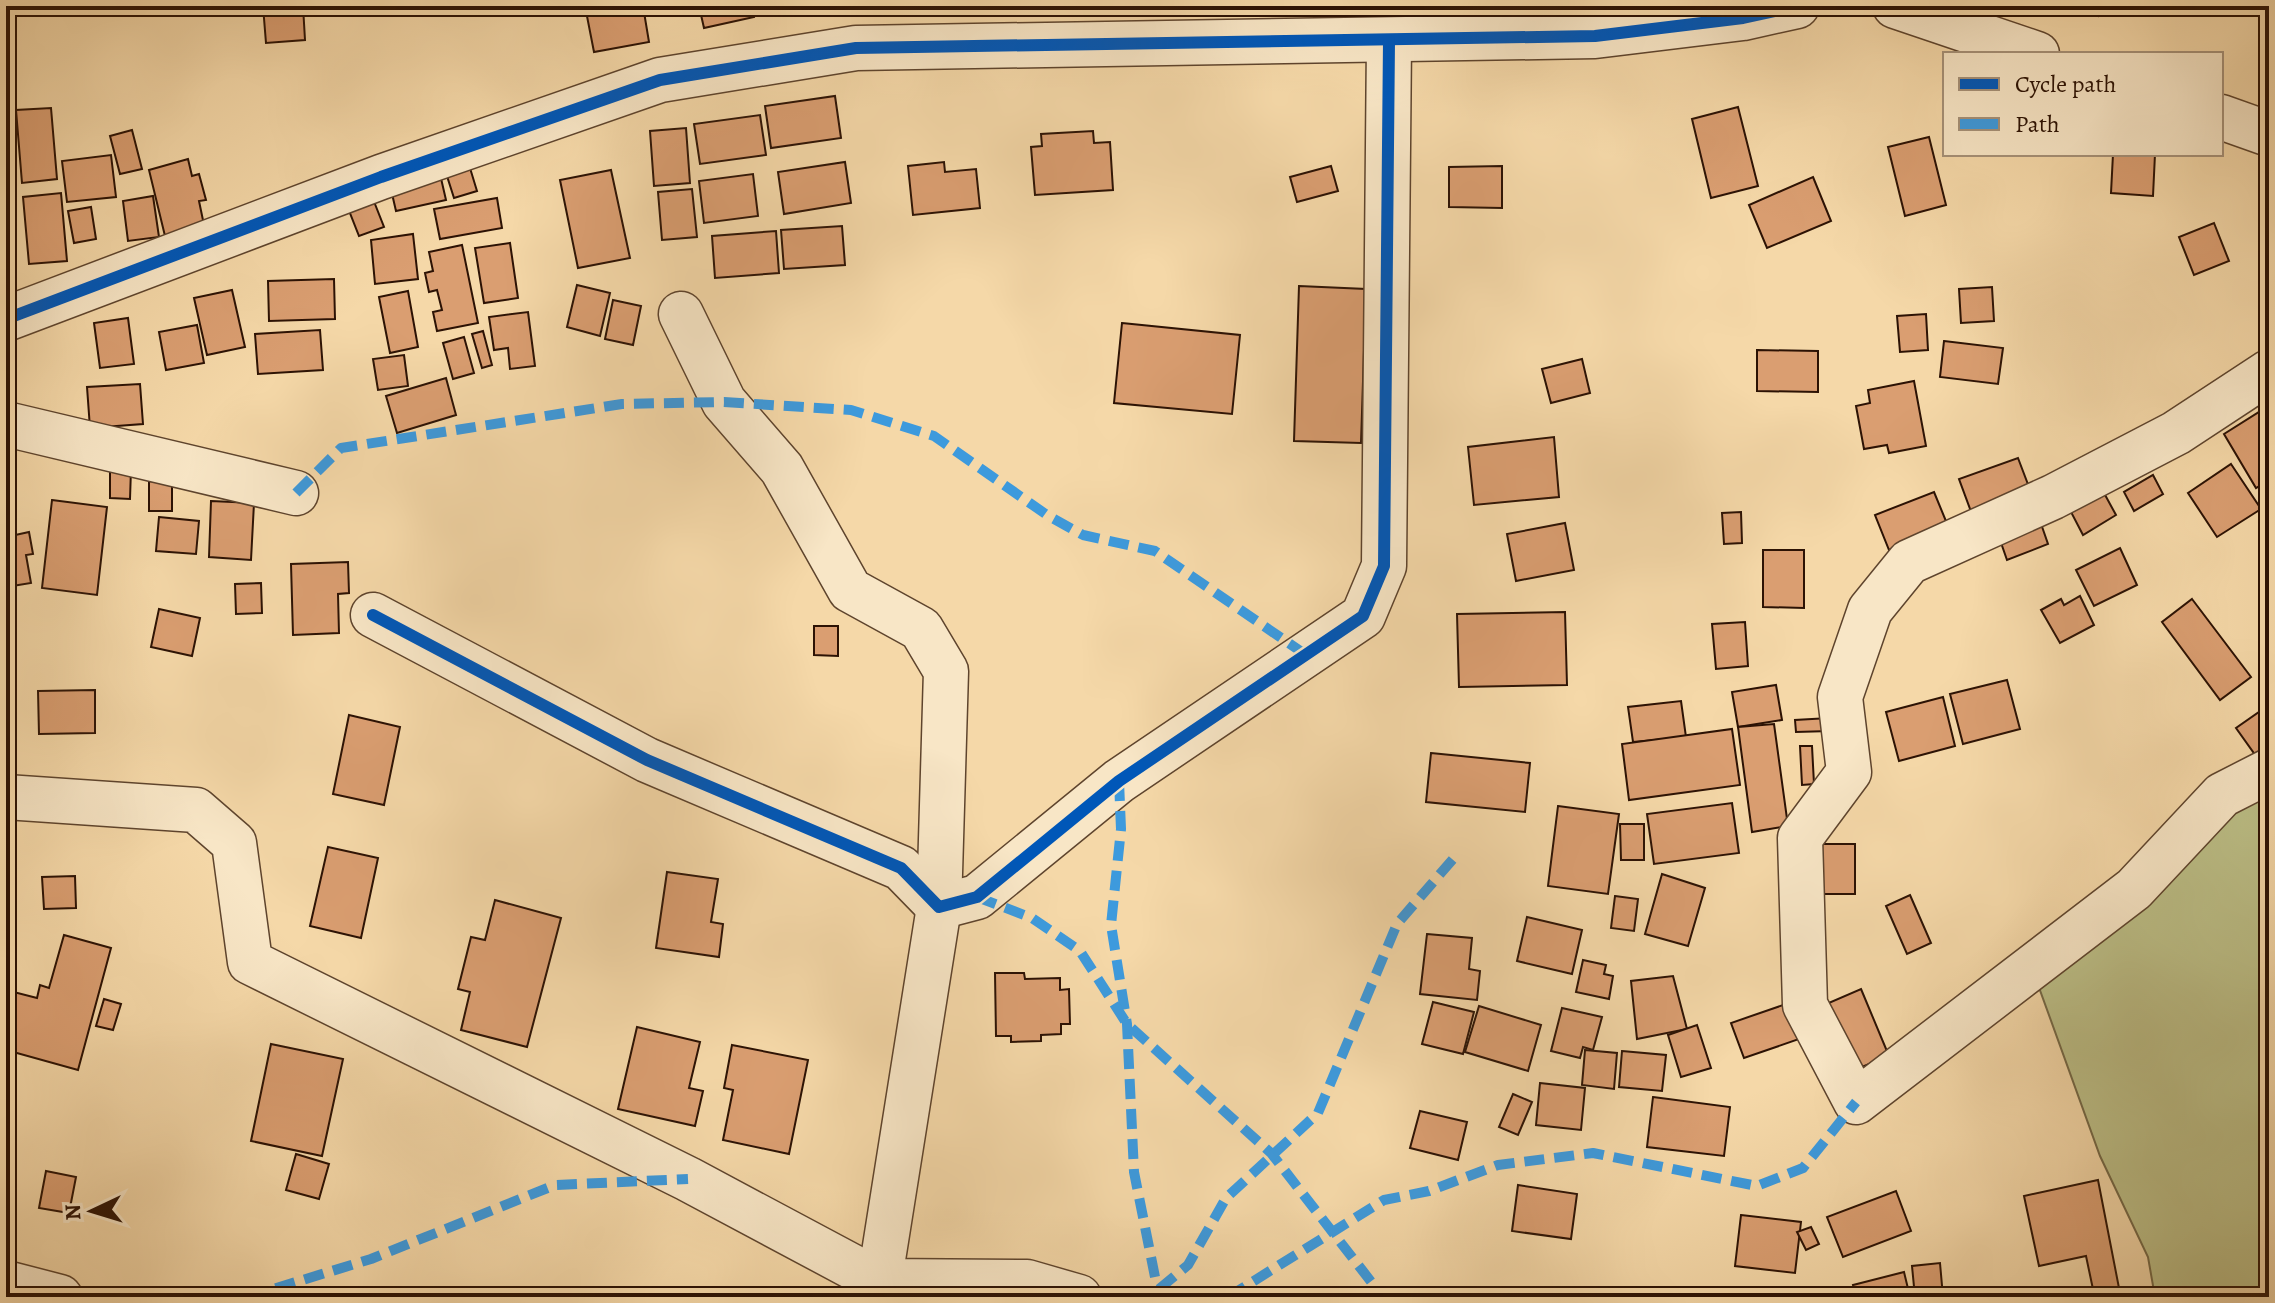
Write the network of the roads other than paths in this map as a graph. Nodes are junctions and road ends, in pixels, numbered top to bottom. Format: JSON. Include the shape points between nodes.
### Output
{"nodes":[{"id":1,"x":1797,"y":6,"type":"edge"},
{"id":2,"x":1895,"y":6,"type":"edge"},
{"id":3,"x":1389,"y":41,"type":"junction"},
{"id":4,"x":2031,"y":52,"type":"edge"},
{"id":5,"x":2223,"y":118,"type":"edge"},
{"id":6,"x":2269,"y":134,"type":"edge"},
{"id":7,"x":681,"y":314,"type":"dead end"},
{"id":8,"x":6,"y":319,"type":"edge"},
{"id":9,"x":2269,"y":372,"type":"edge"},
{"id":10,"x":6,"y":424,"type":"edge"},
{"id":11,"x":296,"y":493,"type":"dead end"},
{"id":12,"x":373,"y":615,"type":"dead end"},
{"id":13,"x":2269,"y":771,"type":"edge"},
{"id":14,"x":6,"y":797,"type":"edge"},
{"id":15,"x":939,"y":907,"type":"junction"},
{"id":16,"x":878,"y":1289,"type":"edge"},
{"id":17,"x":1079,"y":1297,"type":"edge"}],
"edges":[{"from":1,"to":3,"type":"street","via":[[1595,36]]},
{"from":2,"to":4,"type":"street"},
{"from":3,"to":8,"type":"street","via":[[856,48],[660,80],[381,177]]},
{"from":3,"to":15,"type":"street","via":[[1384,566],[1363,616],[1119,781],[977,897]]},
{"from":5,"to":6,"type":"street"},
{"from":7,"to":15,"type":"street","via":[[724,402],[782,469],[850,590],[921,629],[946,671]]},
{"from":9,"to":13,"type":"street","via":[[2176,433],[2053,497],[1909,562],[1870,610],[1840,697],[1849,772],[1800,838],[1805,1005],[1856,1102],[2134,889],[2222,795]]},
{"from":10,"to":11,"type":"street"},
{"from":12,"to":15,"type":"street","via":[[647,760],[901,868]]},
{"from":14,"to":16,"type":"street","via":[[196,810],[234,843],[250,962],[688,1179]]},
{"from":15,"to":16,"type":"street"},
{"from":16,"to":17,"type":"street","via":[[1027,1282]]}]}
